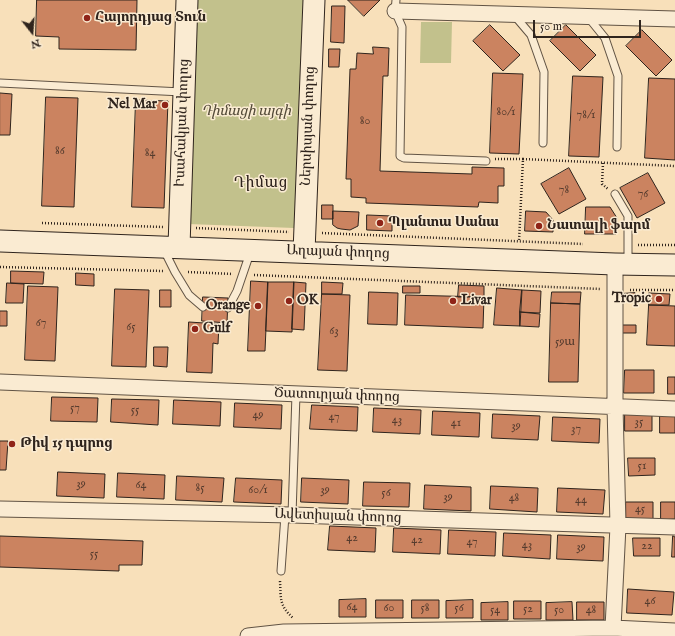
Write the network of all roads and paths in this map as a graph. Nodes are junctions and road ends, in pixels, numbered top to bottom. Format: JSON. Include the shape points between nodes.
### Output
{"nodes":[{"id":1,"x":187,"y":0,"type":"edge"},
{"id":2,"x":314,"y":0,"type":"edge"},
{"id":3,"x":395,"y":6,"type":"edge"},
{"id":4,"x":514,"y":15,"type":"junction"},
{"id":5,"x":588,"y":17,"type":"junction"},
{"id":6,"x":673,"y":23,"type":"edge"},
{"id":7,"x":0,"y":83,"type":"edge"},
{"id":8,"x":184,"y":92,"type":"junction"},
{"id":9,"x":543,"y":143,"type":"dead end"},
{"id":10,"x":617,"y":147,"type":"dead end"},
{"id":11,"x":499,"y":158,"type":"dead end"},
{"id":12,"x":523,"y":159,"type":"junction"},
{"id":13,"x":486,"y":161,"type":"dead end"},
{"id":14,"x":603,"y":163,"type":"junction"},
{"id":15,"x":675,"y":166,"type":"edge"},
{"id":16,"x":602,"y":184,"type":"dead end"},
{"id":17,"x":615,"y":194,"type":"dead end"},
{"id":18,"x":39,"y":223,"type":"dead end"},
{"id":19,"x":174,"y":240,"type":"junction"},
{"id":20,"x":0,"y":241,"type":"edge"},
{"id":21,"x":519,"y":241,"type":"junction"},
{"id":22,"x":305,"y":242,"type":"junction"},
{"id":23,"x":591,"y":244,"type":"dead end"},
{"id":24,"x":675,"y":245,"type":"edge"},
{"id":25,"x":251,"y":250,"type":"junction"},
{"id":26,"x":624,"y":258,"type":"junction"},
{"id":27,"x":675,"y":265,"type":"edge"},
{"id":28,"x":0,"y":267,"type":"edge"},
{"id":29,"x":175,"y":272,"type":"junction"},
{"id":30,"x":243,"y":274,"type":"junction"},
{"id":31,"x":615,"y":290,"type":"junction"},
{"id":32,"x":675,"y":290,"type":"edge"},
{"id":33,"x":202,"y":307,"type":"dead end"},
{"id":34,"x":228,"y":308,"type":"dead end"},
{"id":35,"x":0,"y":382,"type":"edge"},
{"id":36,"x":296,"y":394,"type":"junction"},
{"id":37,"x":615,"y":406,"type":"junction"},
{"id":38,"x":675,"y":409,"type":"edge"},
{"id":39,"x":0,"y":509,"type":"edge"},
{"id":40,"x":288,"y":515,"type":"junction"},
{"id":41,"x":618,"y":526,"type":"junction"},
{"id":42,"x":675,"y":527,"type":"edge"},
{"id":43,"x":281,"y":574,"type":"joint"},
{"id":44,"x":294,"y":619,"type":"dead end"},
{"id":45,"x":613,"y":628,"type":"junction"},
{"id":46,"x":675,"y":631,"type":"edge"},
{"id":47,"x":248,"y":636,"type":"edge"}],
"edges":[{"from":1,"to":8,"type":"main road","name":"Իսահակյան փողոց"},
{"from":2,"to":22,"type":"main road","name":"Ներսիսյան փողոց"},
{"from":3,"to":4,"type":"street"},
{"from":3,"to":13,"type":"lane","via":[[402,27],[400,156]]},
{"from":4,"to":5,"type":"street"},
{"from":4,"to":9,"type":"lane","via":[[531,35],[544,72]]},
{"from":5,"to":6,"type":"street"},
{"from":5,"to":10,"type":"lane","via":[[605,38],[618,76]]},
{"from":7,"to":8,"type":"lane"},
{"from":8,"to":19,"type":"main road","name":"Իսահակյան փողոց"},
{"from":11,"to":12,"type":"path"},
{"from":12,"to":14,"type":"path"},
{"from":12,"to":21,"type":"path"},
{"from":14,"to":15,"type":"path"},
{"from":14,"to":16,"type":"path"},
{"from":17,"to":26,"type":"lane","via":[[628,216]]},
{"from":18,"to":19,"type":"path"},
{"from":19,"to":20,"type":"main road","name":"Աղայան փողոց"},
{"from":19,"to":22,"type":"path"},
{"from":19,"to":25,"type":"main road","name":"Աղայան փողոց"},
{"from":19,"to":29,"type":"lane"},
{"from":21,"to":22,"type":"path"},
{"from":21,"to":23,"type":"path"},
{"from":22,"to":25,"type":"main road","name":"Աղայան փողոց"},
{"from":22,"to":26,"type":"main road","name":"Աղայան փողոց"},
{"from":24,"to":26,"type":"path"},
{"from":25,"to":30,"type":"lane"},
{"from":26,"to":27,"type":"main road","name":"Աղայան փողոց"},
{"from":26,"to":31,"type":"street"},
{"from":28,"to":29,"type":"path"},
{"from":29,"to":30,"type":"path"},
{"from":29,"to":33,"type":"lane","via":[[189,295]]},
{"from":30,"to":31,"type":"path"},
{"from":30,"to":34,"type":"lane"},
{"from":31,"to":32,"type":"path"},
{"from":31,"to":37,"type":"street"},
{"from":35,"to":36,"type":"street","name":"Ծատուրյան փողոց"},
{"from":36,"to":37,"type":"street","name":"Ծատուրյան փողոց"},
{"from":36,"to":40,"type":"lane"},
{"from":37,"to":38,"type":"street","name":"Ծատուրյան փողոց"},
{"from":37,"to":41,"type":"street"},
{"from":39,"to":40,"type":"street","name":"Ավետիսյան փողոց"},
{"from":40,"to":41,"type":"street","name":"Ավետիսյան փողոց"},
{"from":40,"to":43,"type":"lane"},
{"from":41,"to":42,"type":"street","name":"Ավետիսյան փողոց"},
{"from":41,"to":45,"type":"street"},
{"from":43,"to":44,"type":"path","via":[[281,602],[284,610]]},
{"from":45,"to":46,"type":"street"},
{"from":45,"to":47,"type":"street","via":[[284,632]]}]}
